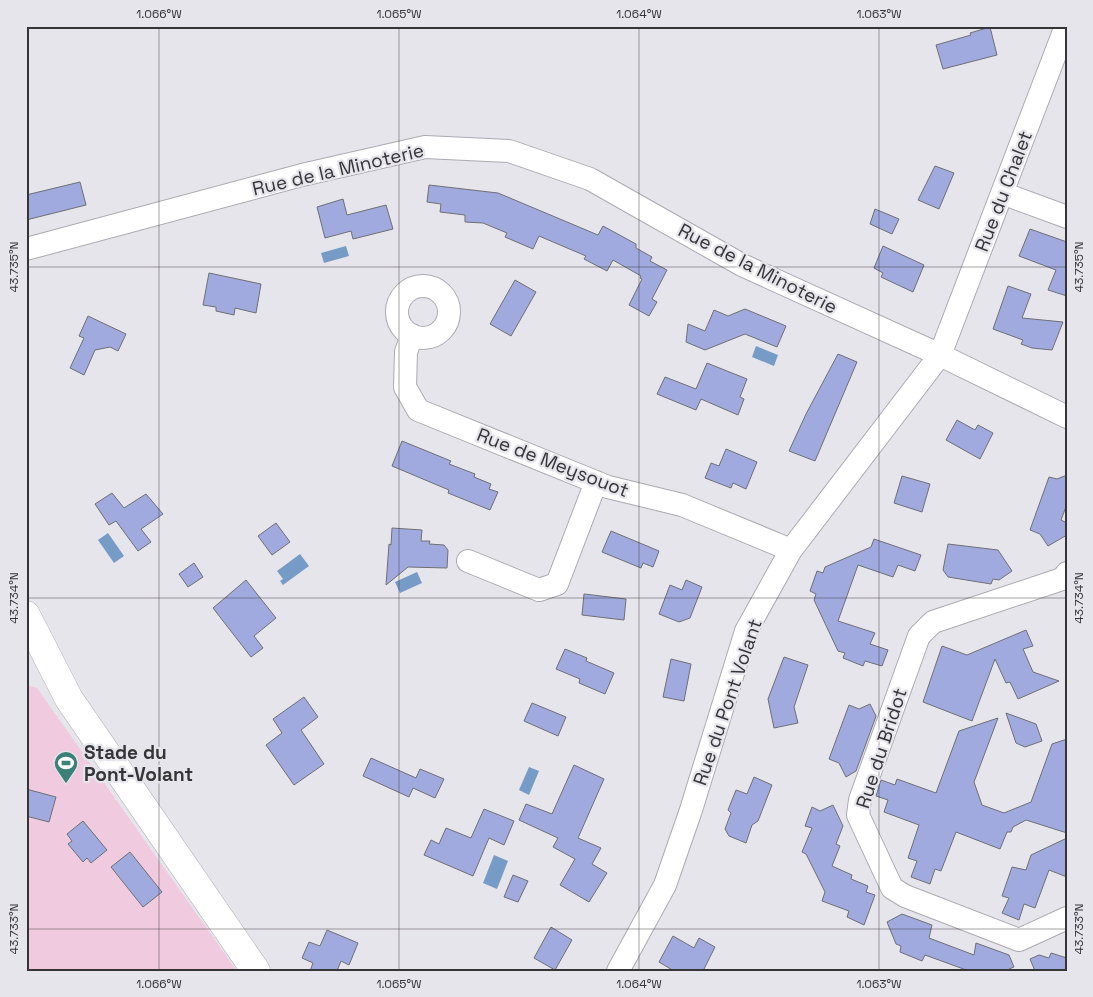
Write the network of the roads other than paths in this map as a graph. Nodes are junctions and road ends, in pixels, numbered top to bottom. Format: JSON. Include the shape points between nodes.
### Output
{"nodes":[{"id":1,"x":1066,"y":26,"type":"edge"},
{"id":2,"x":1002,"y":193,"type":"junction"},
{"id":3,"x":1067,"y":217,"type":"edge"},
{"id":4,"x":26,"y":249,"type":"edge"},
{"id":5,"x":412,"y":335,"type":"dead end"},
{"id":6,"x":940,"y":355,"type":"junction"},
{"id":7,"x":1067,"y":417,"type":"edge"},
{"id":8,"x":596,"y":482,"type":"junction"},
{"id":9,"x":791,"y":550,"type":"junction"},
{"id":10,"x":468,"y":561,"type":"dead end"},
{"id":11,"x":1067,"y":574,"type":"edge"},
{"id":12,"x":26,"y":615,"type":"edge"},
{"id":13,"x":1067,"y":918,"type":"edge"},
{"id":14,"x":256,"y":971,"type":"edge"},
{"id":15,"x":618,"y":971,"type":"edge"}],
"edges":[{"from":1,"to":2,"type":"street","name":"Rue du Chalet"},
{"from":2,"to":3,"type":"street"},
{"from":2,"to":6,"type":"street","name":"Rue du Chalet"},
{"from":4,"to":6,"type":"street","name":"Rue de la Minoterie","via":[[302,175],[425,147],[509,151],[590,179],[742,265]]},
{"from":5,"to":8,"type":"street","name":"Rue de Meysouot","via":[[406,352],[405,388],[418,410]]},
{"from":6,"to":7,"type":"street","name":"Rue de la Minoterie"},
{"from":6,"to":9,"type":"street","name":"Rue du Pont Volant"},
{"from":8,"to":9,"type":"street","name":"Rue de Meysouot","via":[[682,505]]},
{"from":8,"to":10,"type":"street","via":[[557,584],[539,590]]},
{"from":9,"to":15,"type":"street","name":"Rue du Pont Volant","via":[[746,631],[665,885]]},
{"from":11,"to":13,"type":"street","name":"Rue du Bridot","via":[[1062,579],[933,622],[919,636],[860,800],[858,815],[892,888],[905,896],[1020,940]]},
{"from":12,"to":14,"type":"street","via":[[69,699]]}]}
